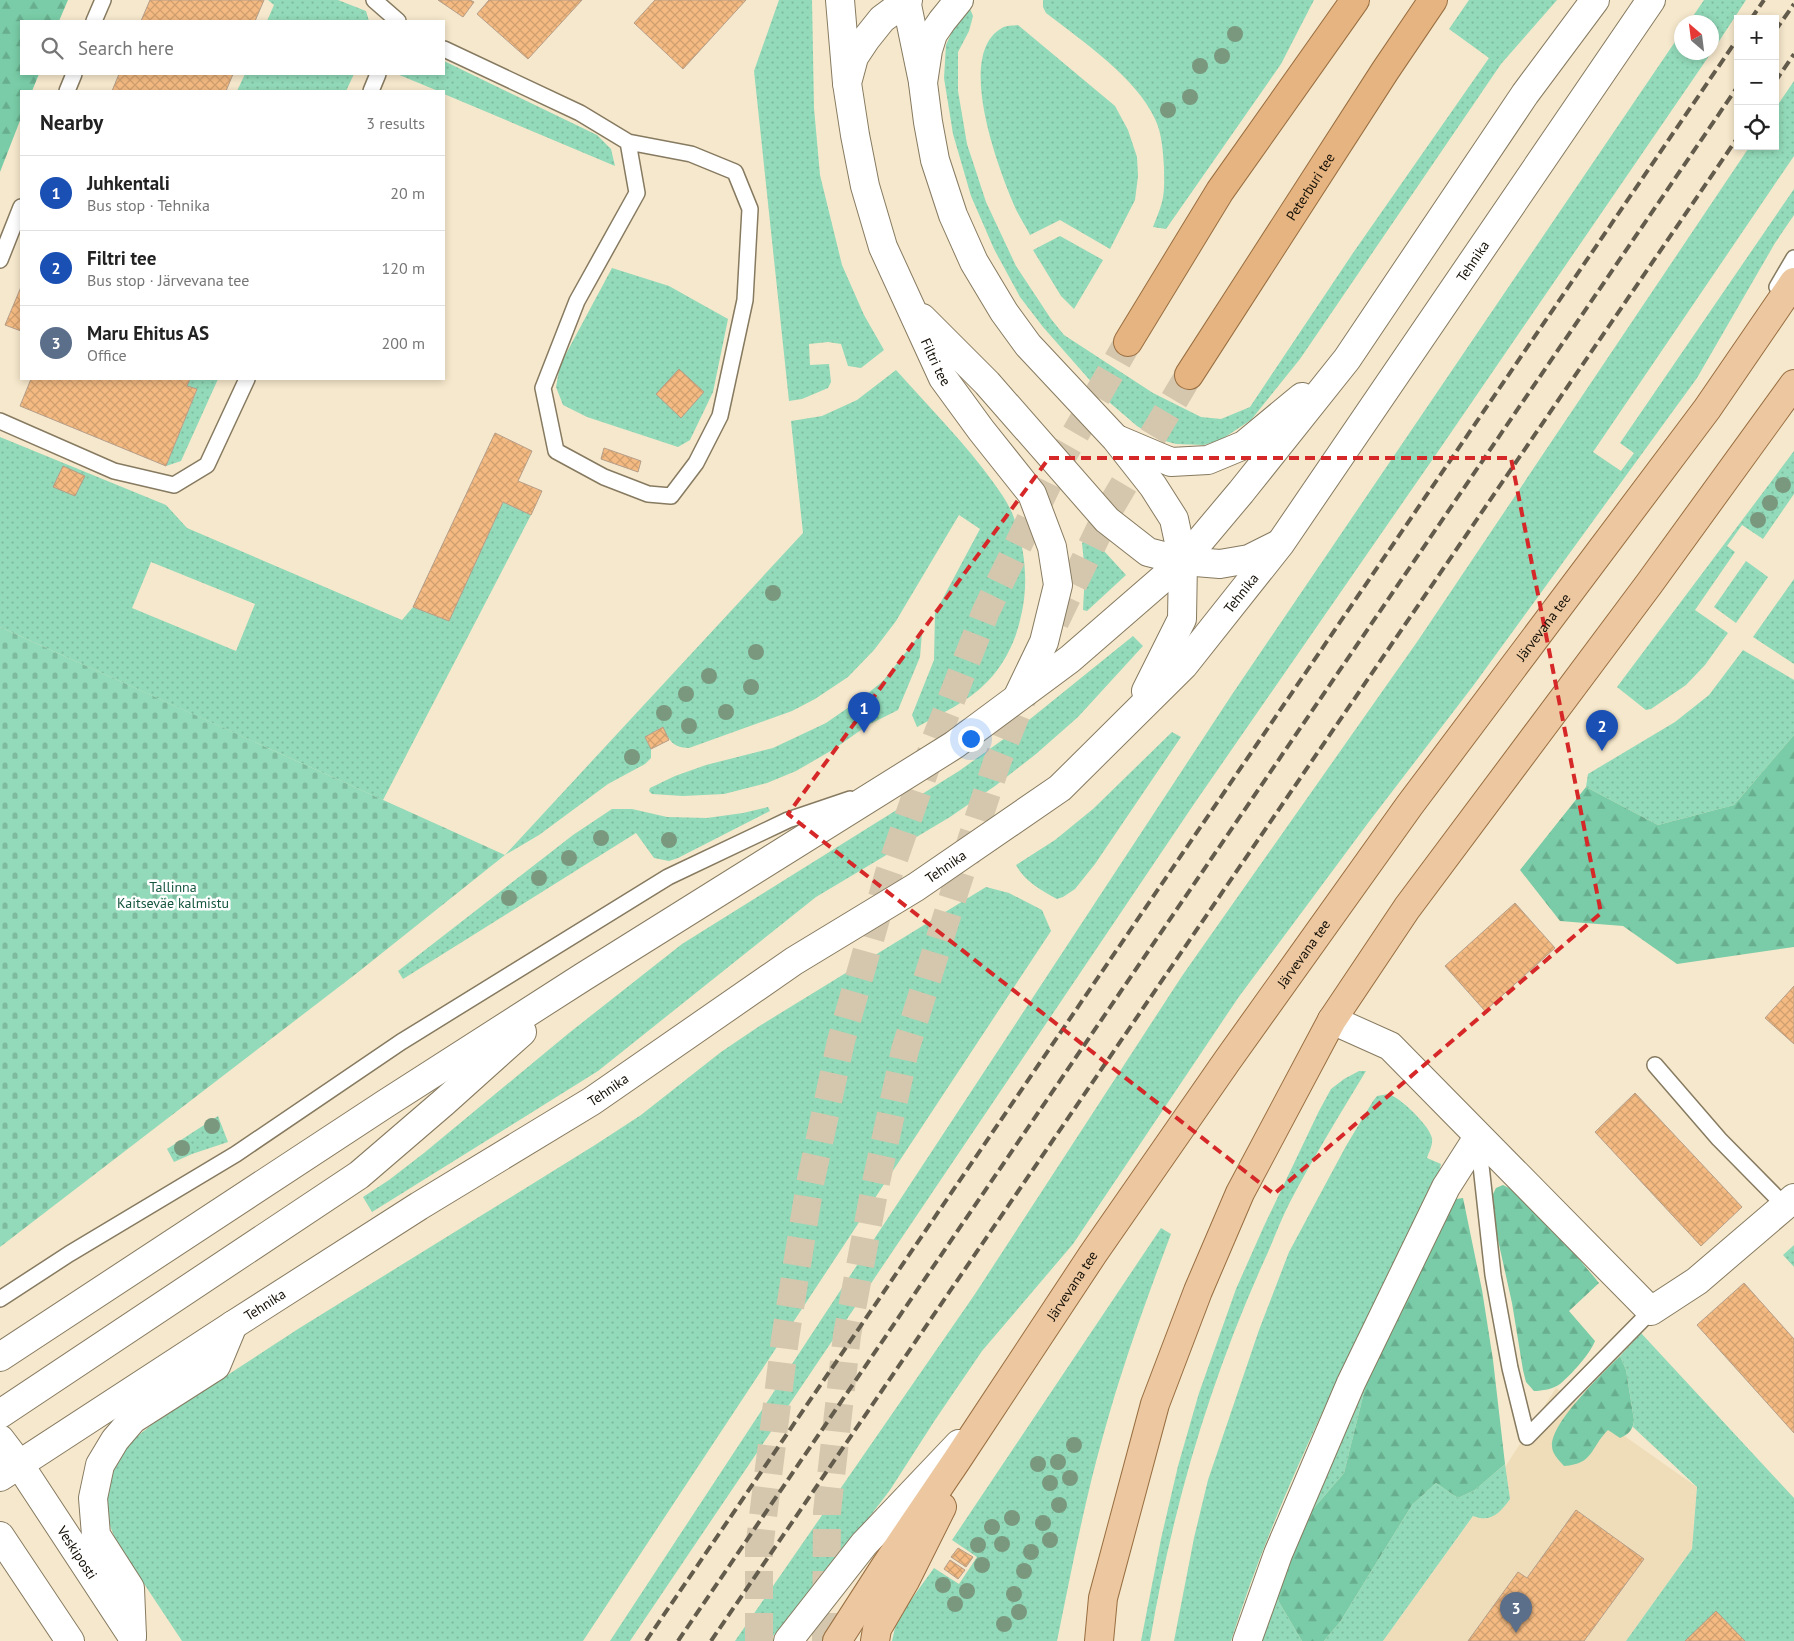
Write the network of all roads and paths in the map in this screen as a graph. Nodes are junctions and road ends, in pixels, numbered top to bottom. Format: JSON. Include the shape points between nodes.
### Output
{"nodes":[{"id":1,"x":103,"y":0,"type":"edge"},
{"id":2,"x":374,"y":0,"type":"edge"},
{"id":3,"x":840,"y":0,"type":"edge"},
{"id":4,"x":901,"y":0,"type":"edge"},
{"id":5,"x":939,"y":0,"type":"edge"},
{"id":6,"x":959,"y":0,"type":"edge"},
{"id":7,"x":1355,"y":0,"type":"edge"},
{"id":8,"x":1433,"y":0,"type":"edge"},
{"id":9,"x":1595,"y":0,"type":"edge"},
{"id":10,"x":1651,"y":0,"type":"edge"},
{"id":11,"x":94,"y":20,"type":"edge"},
{"id":12,"x":397,"y":20,"type":"edge"},
{"id":13,"x":445,"y":49,"type":"edge"},
{"id":14,"x":74,"y":75,"type":"edge"},
{"id":15,"x":378,"y":75,"type":"edge"},
{"id":16,"x":847,"y":83,"type":"junction"},
{"id":17,"x":923,"y":83,"type":"junction"},
{"id":18,"x":67,"y":90,"type":"edge"},
{"id":19,"x":371,"y":90,"type":"edge"},
{"id":20,"x":628,"y":142,"type":"junction"},
{"id":21,"x":20,"y":209,"type":"edge"},
{"id":22,"x":0,"y":258,"type":"edge"},
{"id":23,"x":1794,"y":258,"type":"edge"},
{"id":24,"x":1794,"y":282,"type":"edge"},
{"id":25,"x":910,"y":306,"type":"junction"},
{"id":26,"x":1128,"y":342,"type":"tunnel mouth"},
{"id":27,"x":1347,"y":359,"type":"junction"},
{"id":28,"x":1189,"y":375,"type":"tunnel mouth"},
{"id":29,"x":247,"y":380,"type":"edge"},
{"id":30,"x":1794,"y":384,"type":"edge"},
{"id":31,"x":1707,"y":409,"type":"junction"},
{"id":32,"x":0,"y":421,"type":"edge"},
{"id":33,"x":1116,"y":439,"type":"junction"},
{"id":34,"x":1280,"y":544,"type":"junction"},
{"id":35,"x":1183,"y":561,"type":"junction"},
{"id":36,"x":1017,"y":698,"type":"junction"},
{"id":37,"x":1132,"y":716,"type":"junction"},
{"id":38,"x":894,"y":783,"type":"junction"},
{"id":39,"x":583,"y":977,"type":"junction"},
{"id":40,"x":1332,"y":1020,"type":"junction"},
{"id":41,"x":1655,"y":1065,"type":"dead end"},
{"id":42,"x":1478,"y":1137,"type":"junction"},
{"id":43,"x":1789,"y":1202,"type":"edge"},
{"id":44,"x":0,"y":1299,"type":"edge"},
{"id":45,"x":1651,"y":1311,"type":"junction"},
{"id":46,"x":233,"y":1325,"type":"junction"},
{"id":47,"x":0,"y":1357,"type":"edge"},
{"id":48,"x":990,"y":1410,"type":"junction"},
{"id":49,"x":0,"y":1414,"type":"edge"},
{"id":50,"x":0,"y":1439,"type":"edge"},
{"id":51,"x":10,"y":1470,"type":"edge"},
{"id":52,"x":0,"y":1536,"type":"edge"},
{"id":53,"x":0,"y":1574,"type":"edge"},
{"id":54,"x":1104,"y":1598,"type":"junction"},
{"id":55,"x":46,"y":1605,"type":"junction"},
{"id":56,"x":133,"y":1638,"type":"edge"},
{"id":57,"x":70,"y":1641,"type":"edge"},
{"id":58,"x":788,"y":1641,"type":"edge"},
{"id":59,"x":837,"y":1641,"type":"edge"},
{"id":60,"x":875,"y":1641,"type":"edge"},
{"id":61,"x":1082,"y":1641,"type":"edge"},
{"id":62,"x":1099,"y":1641,"type":"edge"},
{"id":63,"x":1247,"y":1641,"type":"edge"}],
"edges":[{"from":1,"to":11,"type":"lane"},
{"from":2,"to":12,"type":"lane"},
{"from":3,"to":16,"type":"main road","name":"Filtri tee"},
{"from":4,"to":5,"type":"main road"},
{"from":4,"to":16,"type":"main road","via":[[882,19],[854,57]]},
{"from":4,"to":17,"type":"main road"},
{"from":6,"to":17,"type":"main road","via":[[933,34]]},
{"from":7,"to":26,"type":"highway","via":[[1220,191]]},
{"from":8,"to":28,"type":"highway","name":"Peterburi tee"},
{"from":9,"to":27,"type":"main road","via":[[1525,94]]},
{"from":10,"to":34,"type":"main road","name":"Tehnika"},
{"from":13,"to":20,"type":"lane","via":[[580,113]]},
{"from":14,"to":18,"type":"lane"},
{"from":15,"to":19,"type":"lane"},
{"from":16,"to":25,"type":"main road","name":"Filtri tee","via":[[865,186],[883,247]]},
{"from":17,"to":33,"type":"main road","via":[[935,160],[953,215],[974,262],[1028,345]]},
{"from":20,"to":20,"type":"lane","via":[[691,154],[735,172],[750,209],[745,300],[720,416],[696,463],[671,496],[648,494],[604,478],[556,451],[543,388],[577,301],[637,192]]},
{"from":21,"to":22,"type":"lane"},
{"from":23,"to":31,"type":"lane"},
{"from":24,"to":31,"type":"main road","name":"Järvevana tee"},
{"from":25,"to":35,"type":"main road","via":[[987,383],[1107,520],[1148,552]]},
{"from":25,"to":36,"type":"main road","name":"Filtri tee","via":[[943,378],[1032,494],[1052,547],[1058,585],[1044,642]]},
{"from":27,"to":33,"type":"main road","via":[[1244,445],[1208,460],[1171,462]]},
{"from":27,"to":35,"type":"main road"},
{"from":29,"to":32,"type":"lane","via":[[207,465],[174,485],[114,471]]},
{"from":30,"to":40,"type":"main road","via":[[1407,908]]},
{"from":31,"to":48,"type":"main road","name":"Järvevana tee","via":[[1409,806],[1237,1046]]},
{"from":33,"to":35,"type":"main road","via":[[1174,518]]},
{"from":34,"to":35,"type":"main road","via":[[1249,559],[1220,564]]},
{"from":34,"to":37,"type":"main road","name":"Tehnika","via":[[1184,665]]},
{"from":35,"to":36,"type":"main road","via":[[1070,658]]},
{"from":35,"to":37,"type":"main road","via":[[1182,619]]},
{"from":36,"to":38,"type":"main road"},
{"from":37,"to":46,"type":"main road","name":"Tehnika","via":[[1060,788],[916,887],[794,961],[592,1102],[419,1206]]},
{"from":38,"to":39,"type":"main road"},
{"from":38,"to":44,"type":"lane","via":[[788,820],[668,877],[401,1042],[236,1154]]},
{"from":39,"to":47,"type":"main road"},
{"from":39,"to":49,"type":"main road","via":[[359,1175]]},
{"from":40,"to":42,"type":"main road","via":[[1390,1046]]},
{"from":40,"to":54,"type":"main road","via":[[1240,1193],[1198,1291],[1155,1404]]},
{"from":41,"to":43,"type":"lane","via":[[1719,1139]]},
{"from":42,"to":45,"type":"main road"},
{"from":42,"to":45,"type":"lane","via":[[1493,1275],[1527,1437]]},
{"from":42,"to":63,"type":"main road","via":[[1446,1187],[1351,1383],[1278,1554]]},
{"from":43,"to":45,"type":"main road","via":[[1697,1281]]},
{"from":46,"to":51,"type":"main road","name":"Tehnika"},
{"from":46,"to":56,"type":"main road","via":[[216,1366],[133,1419],[100,1465],[93,1498],[96,1535],[130,1588]]},
{"from":48,"to":58,"type":"main road","via":[[864,1544]]},
{"from":48,"to":59,"type":"main road","name":"Järvevana tee"},
{"from":48,"to":60,"type":"main road","via":[[905,1581],[877,1629]]},
{"from":50,"to":51,"type":"main road","name":"Veskiposti"},
{"from":51,"to":56,"type":"main road","name":"Veskiposti"},
{"from":52,"to":55,"type":"main road"},
{"from":53,"to":55,"type":"main road"},
{"from":54,"to":61,"type":"main road"},
{"from":54,"to":62,"type":"main road"},
{"from":55,"to":57,"type":"main road"}]}
